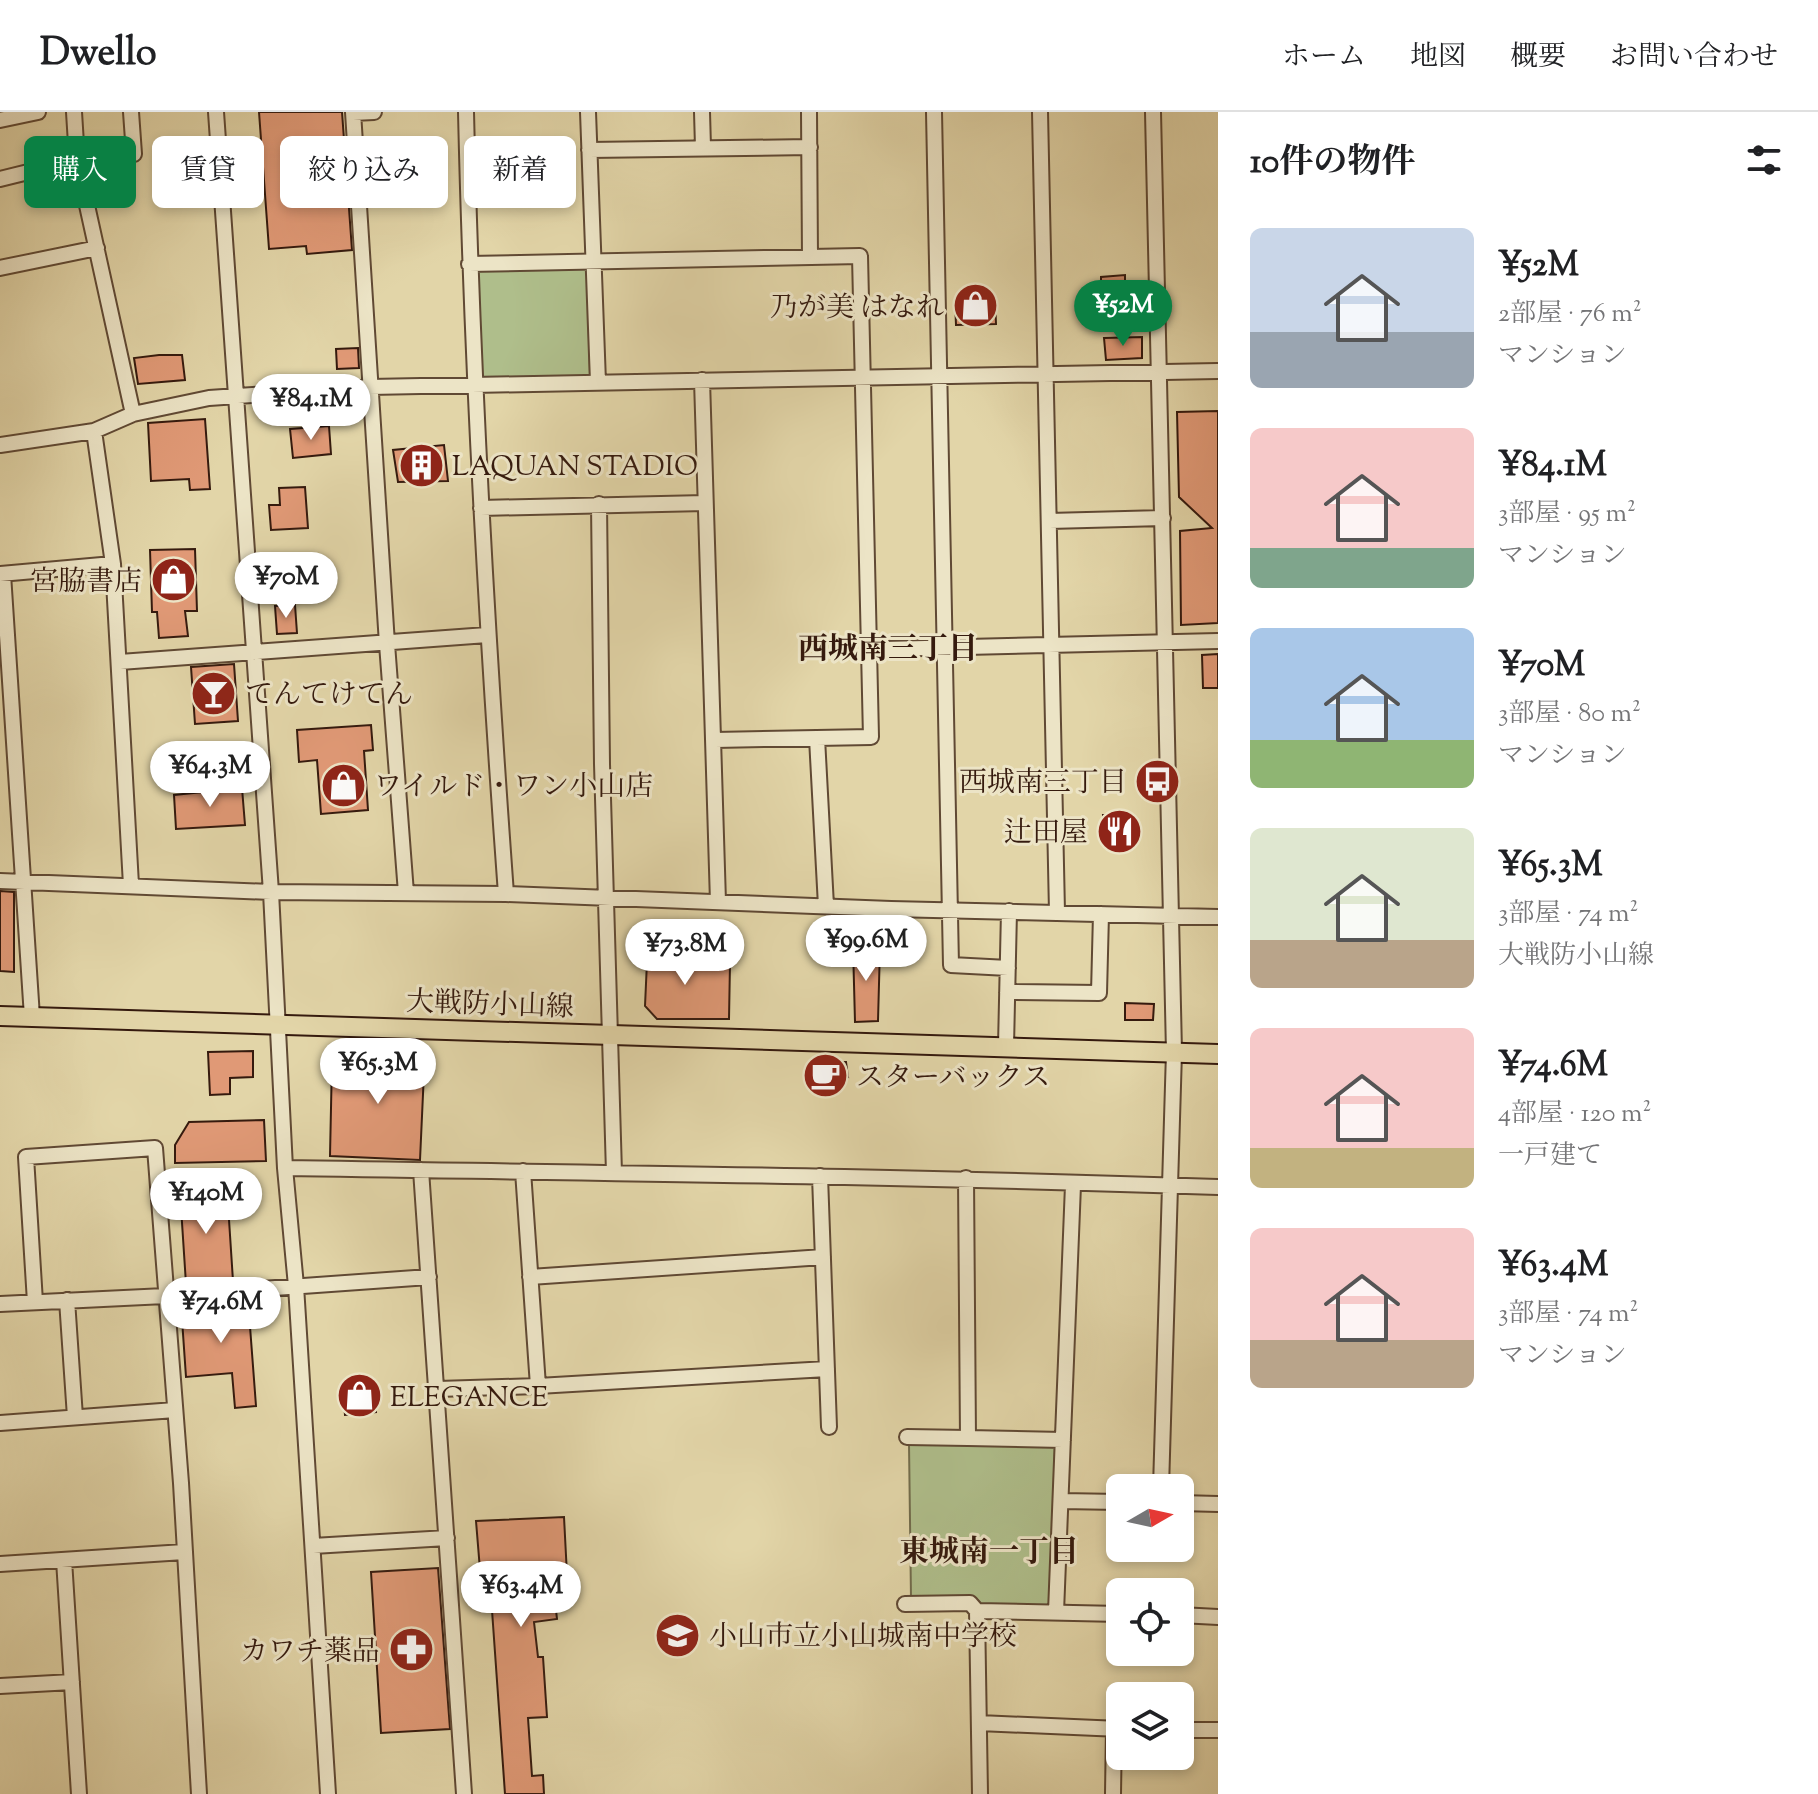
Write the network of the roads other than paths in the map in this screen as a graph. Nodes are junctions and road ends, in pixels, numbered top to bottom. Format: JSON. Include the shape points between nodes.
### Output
{"nodes":[{"id":1,"x":38,"y":112,"type":"edge"},
{"id":2,"x":74,"y":112,"type":"edge"},
{"id":3,"x":131,"y":112,"type":"edge"},
{"id":4,"x":216,"y":112,"type":"edge"},
{"id":5,"x":353,"y":112,"type":"edge"},
{"id":6,"x":374,"y":112,"type":"edge"},
{"id":7,"x":466,"y":112,"type":"edge"},
{"id":8,"x":588,"y":112,"type":"edge"},
{"id":9,"x":702,"y":112,"type":"edge"},
{"id":10,"x":809,"y":112,"type":"edge"},
{"id":11,"x":934,"y":112,"type":"edge"},
{"id":12,"x":1040,"y":112,"type":"edge"},
{"id":13,"x":1153,"y":112,"type":"edge"},
{"id":14,"x":0,"y":120,"type":"edge"},
{"id":15,"x":76,"y":136,"type":"edge"},
{"id":16,"x":133,"y":136,"type":"edge"},
{"id":17,"x":703,"y":147,"type":"junction"},
{"id":18,"x":810,"y":147,"type":"junction"},
{"id":19,"x":589,"y":150,"type":"junction"},
{"id":20,"x":24,"y":173,"type":"edge"},
{"id":21,"x":0,"y":179,"type":"edge"},
{"id":22,"x":88,"y":208,"type":"edge"},
{"id":23,"x":97,"y":248,"type":"junction"},
{"id":24,"x":810,"y":257,"type":"junction"},
{"id":25,"x":593,"y":261,"type":"junction"},
{"id":26,"x":469,"y":264,"type":"junction"},
{"id":27,"x":0,"y":268,"type":"edge"},
{"id":28,"x":1218,"y":371,"type":"edge"},
{"id":29,"x":1159,"y":373,"type":"junction"},
{"id":30,"x":941,"y":375,"type":"junction"},
{"id":31,"x":1046,"y":375,"type":"junction"},
{"id":32,"x":863,"y":377,"type":"junction"},
{"id":33,"x":702,"y":380,"type":"junction"},
{"id":34,"x":598,"y":382,"type":"junction"},
{"id":35,"x":476,"y":385,"type":"junction"},
{"id":36,"x":370,"y":387,"type":"junction"},
{"id":37,"x":237,"y":395,"type":"junction"},
{"id":38,"x":133,"y":414,"type":"junction"},
{"id":39,"x":94,"y":431,"type":"junction"},
{"id":40,"x":0,"y":445,"type":"edge"},
{"id":41,"x":705,"y":503,"type":"junction"},
{"id":42,"x":599,"y":504,"type":"junction"},
{"id":43,"x":481,"y":508,"type":"junction"},
{"id":44,"x":1163,"y":518,"type":"junction"},
{"id":45,"x":1049,"y":521,"type":"junction"},
{"id":46,"x":113,"y":564,"type":"junction"},
{"id":47,"x":2,"y":574,"type":"edge"},
{"id":48,"x":487,"y":635,"type":"junction"},
{"id":49,"x":1218,"y":641,"type":"edge"},
{"id":50,"x":1167,"y":642,"type":"junction"},
{"id":51,"x":387,"y":644,"type":"junction"},
{"id":52,"x":1053,"y":644,"type":"junction"},
{"id":53,"x":946,"y":647,"type":"junction"},
{"id":54,"x":884,"y":649,"type":"dead end"},
{"id":55,"x":253,"y":652,"type":"junction"},
{"id":56,"x":120,"y":662,"type":"junction"},
{"id":57,"x":817,"y":738,"type":"junction"},
{"id":58,"x":715,"y":740,"type":"junction"},
{"id":59,"x":0,"y":881,"type":"edge"},
{"id":60,"x":25,"y":881,"type":"junction"},
{"id":61,"x":131,"y":885,"type":"junction"},
{"id":62,"x":271,"y":892,"type":"junction"},
{"id":63,"x":406,"y":893,"type":"junction"},
{"id":64,"x":506,"y":894,"type":"junction"},
{"id":65,"x":606,"y":897,"type":"junction"},
{"id":66,"x":718,"y":902,"type":"junction"},
{"id":67,"x":826,"y":906,"type":"junction"},
{"id":68,"x":951,"y":910,"type":"junction"},
{"id":69,"x":1009,"y":911,"type":"junction"},
{"id":70,"x":1057,"y":912,"type":"junction"},
{"id":71,"x":1101,"y":914,"type":"junction"},
{"id":72,"x":1172,"y":917,"type":"junction"},
{"id":73,"x":1218,"y":917,"type":"edge"},
{"id":74,"x":1008,"y":968,"type":"junction"},
{"id":75,"x":1007,"y":992,"type":"junction"},
{"id":76,"x":0,"y":1016,"type":"edge"},
{"id":77,"x":32,"y":1017,"type":"junction"},
{"id":78,"x":278,"y":1024,"type":"junction"},
{"id":79,"x":609,"y":1035,"type":"junction"},
{"id":80,"x":1006,"y":1046,"type":"junction"},
{"id":81,"x":1174,"y":1052,"type":"junction"},
{"id":82,"x":1218,"y":1054,"type":"edge"},
{"id":83,"x":285,"y":1168,"type":"junction"},
{"id":84,"x":421,"y":1170,"type":"junction"},
{"id":85,"x":523,"y":1171,"type":"junction"},
{"id":86,"x":614,"y":1173,"type":"junction"},
{"id":87,"x":820,"y":1176,"type":"junction"},
{"id":88,"x":966,"y":1178,"type":"junction"},
{"id":89,"x":1073,"y":1185,"type":"junction"},
{"id":90,"x":1172,"y":1186,"type":"junction"},
{"id":91,"x":1218,"y":1187,"type":"edge"},
{"id":92,"x":823,"y":1257,"type":"junction"},
{"id":93,"x":429,"y":1277,"type":"junction"},
{"id":94,"x":530,"y":1277,"type":"junction"},
{"id":95,"x":296,"y":1286,"type":"junction"},
{"id":96,"x":165,"y":1296,"type":"junction"},
{"id":97,"x":67,"y":1300,"type":"junction"},
{"id":98,"x":35,"y":1302,"type":"junction"},
{"id":99,"x":0,"y":1304,"type":"edge"},
{"id":100,"x":827,"y":1369,"type":"junction"},
{"id":101,"x":538,"y":1386,"type":"junction"},
{"id":102,"x":438,"y":1389,"type":"junction"},
{"id":103,"x":175,"y":1410,"type":"junction"},
{"id":104,"x":75,"y":1417,"type":"junction"},
{"id":105,"x":0,"y":1423,"type":"edge"},
{"id":106,"x":829,"y":1427,"type":"dead end"},
{"id":107,"x":907,"y":1437,"type":"dead end"},
{"id":108,"x":968,"y":1438,"type":"junction"},
{"id":109,"x":1063,"y":1440,"type":"junction"},
{"id":110,"x":1162,"y":1474,"type":"edge"},
{"id":111,"x":1061,"y":1501,"type":"junction"},
{"id":112,"x":1106,"y":1502,"type":"edge"},
{"id":113,"x":1194,"y":1503,"type":"edge"},
{"id":114,"x":1218,"y":1504,"type":"edge"},
{"id":115,"x":447,"y":1538,"type":"junction"},
{"id":116,"x":313,"y":1546,"type":"junction"},
{"id":117,"x":184,"y":1552,"type":"junction"},
{"id":118,"x":64,"y":1560,"type":"junction"},
{"id":119,"x":0,"y":1564,"type":"edge"},
{"id":120,"x":905,"y":1604,"type":"dead end"},
{"id":121,"x":977,"y":1611,"type":"junction"},
{"id":122,"x":1056,"y":1612,"type":"junction"},
{"id":123,"x":1106,"y":1614,"type":"edge"},
{"id":124,"x":1194,"y":1616,"type":"edge"},
{"id":125,"x":1218,"y":1617,"type":"edge"},
{"id":126,"x":72,"y":1682,"type":"junction"},
{"id":127,"x":0,"y":1686,"type":"edge"},
{"id":128,"x":979,"y":1723,"type":"junction"},
{"id":129,"x":1106,"y":1729,"type":"edge"},
{"id":130,"x":1194,"y":1730,"type":"edge"},
{"id":131,"x":1218,"y":1730,"type":"edge"},
{"id":132,"x":1114,"y":1770,"type":"edge"},
{"id":133,"x":79,"y":1794,"type":"edge"},
{"id":134,"x":199,"y":1794,"type":"edge"},
{"id":135,"x":328,"y":1794,"type":"edge"},
{"id":136,"x":464,"y":1794,"type":"edge"},
{"id":137,"x":980,"y":1794,"type":"edge"},
{"id":138,"x":1113,"y":1794,"type":"edge"}],
"edges":[{"from":1,"to":14,"type":"street"},
{"from":2,"to":15,"type":"street"},
{"from":3,"to":16,"type":"street"},
{"from":4,"to":37,"type":"street"},
{"from":5,"to":6,"type":"street"},
{"from":5,"to":36,"type":"street"},
{"from":7,"to":26,"type":"street"},
{"from":8,"to":19,"type":"street"},
{"from":9,"to":17,"type":"street"},
{"from":10,"to":18,"type":"street"},
{"from":11,"to":30,"type":"street"},
{"from":12,"to":31,"type":"street"},
{"from":13,"to":29,"type":"street"},
{"from":17,"to":18,"type":"street"},
{"from":17,"to":19,"type":"street"},
{"from":18,"to":24,"type":"street"},
{"from":19,"to":25,"type":"street"},
{"from":20,"to":21,"type":"street"},
{"from":22,"to":23,"type":"street"},
{"from":23,"to":27,"type":"street"},
{"from":23,"to":38,"type":"street"},
{"from":24,"to":25,"type":"street"},
{"from":24,"to":32,"type":"street","via":[[860,256]]},
{"from":25,"to":26,"type":"street"},
{"from":25,"to":34,"type":"street"},
{"from":26,"to":35,"type":"street"},
{"from":28,"to":29,"type":"street"},
{"from":29,"to":31,"type":"street"},
{"from":29,"to":44,"type":"street"},
{"from":30,"to":31,"type":"street"},
{"from":30,"to":32,"type":"street"},
{"from":30,"to":53,"type":"street"},
{"from":31,"to":45,"type":"street"},
{"from":32,"to":33,"type":"street"},
{"from":32,"to":57,"type":"street","via":[[871,737]]},
{"from":33,"to":34,"type":"street"},
{"from":33,"to":41,"type":"street"},
{"from":34,"to":35,"type":"street"},
{"from":35,"to":36,"type":"street"},
{"from":35,"to":43,"type":"street"},
{"from":36,"to":37,"type":"street"},
{"from":36,"to":51,"type":"street"},
{"from":37,"to":38,"type":"street"},
{"from":37,"to":55,"type":"street"},
{"from":38,"to":39,"type":"street"},
{"from":39,"to":40,"type":"street"},
{"from":39,"to":46,"type":"street"},
{"from":41,"to":42,"type":"street"},
{"from":41,"to":58,"type":"street"},
{"from":42,"to":43,"type":"street"},
{"from":42,"to":65,"type":"street"},
{"from":43,"to":48,"type":"street"},
{"from":44,"to":45,"type":"street"},
{"from":44,"to":50,"type":"street"},
{"from":45,"to":52,"type":"street"},
{"from":46,"to":47,"type":"street"},
{"from":46,"to":56,"type":"street"},
{"from":47,"to":60,"type":"street"},
{"from":48,"to":51,"type":"street"},
{"from":48,"to":64,"type":"street"},
{"from":49,"to":50,"type":"street"},
{"from":50,"to":52,"type":"street"},
{"from":50,"to":72,"type":"street"},
{"from":51,"to":55,"type":"street"},
{"from":51,"to":63,"type":"street"},
{"from":52,"to":53,"type":"street"},
{"from":52,"to":70,"type":"street"},
{"from":53,"to":54,"type":"street"},
{"from":53,"to":68,"type":"street"},
{"from":55,"to":56,"type":"street"},
{"from":55,"to":62,"type":"street"},
{"from":56,"to":61,"type":"street"},
{"from":57,"to":58,"type":"street"},
{"from":57,"to":67,"type":"street"},
{"from":58,"to":66,"type":"street"},
{"from":59,"to":60,"type":"street"},
{"from":60,"to":61,"type":"street"},
{"from":60,"to":77,"type":"street"},
{"from":61,"to":62,"type":"street"},
{"from":62,"to":63,"type":"street"},
{"from":62,"to":78,"type":"street"},
{"from":63,"to":64,"type":"street"},
{"from":64,"to":65,"type":"street"},
{"from":65,"to":66,"type":"street"},
{"from":65,"to":79,"type":"street"},
{"from":66,"to":67,"type":"street"},
{"from":67,"to":68,"type":"street"},
{"from":68,"to":69,"type":"street"},
{"from":68,"to":74,"type":"street","via":[[951,965]]},
{"from":69,"to":70,"type":"street"},
{"from":69,"to":74,"type":"street"},
{"from":70,"to":71,"type":"street"},
{"from":71,"to":72,"type":"street"},
{"from":71,"to":75,"type":"street","via":[[1099,993]]},
{"from":72,"to":73,"type":"street"},
{"from":72,"to":81,"type":"street"},
{"from":74,"to":75,"type":"street"},
{"from":75,"to":80,"type":"street"},
{"from":76,"to":77,"type":"main road","name":"大戦防小山線"},
{"from":77,"to":78,"type":"main road","name":"大戦防小山線"},
{"from":78,"to":79,"type":"main road","name":"大戦防小山線"},
{"from":78,"to":83,"type":"street"},
{"from":79,"to":80,"type":"main road","name":"大戦防小山線"},
{"from":79,"to":86,"type":"street"},
{"from":80,"to":81,"type":"main road","name":"大戦防小山線"},
{"from":81,"to":82,"type":"main road","name":"大戦防小山線"},
{"from":81,"to":90,"type":"street"},
{"from":83,"to":84,"type":"street"},
{"from":83,"to":95,"type":"street"},
{"from":84,"to":85,"type":"street"},
{"from":84,"to":93,"type":"street"},
{"from":85,"to":86,"type":"street"},
{"from":85,"to":94,"type":"street"},
{"from":86,"to":87,"type":"street"},
{"from":87,"to":88,"type":"street"},
{"from":87,"to":92,"type":"street"},
{"from":88,"to":89,"type":"street"},
{"from":88,"to":108,"type":"street"},
{"from":89,"to":90,"type":"street"},
{"from":89,"to":109,"type":"street"},
{"from":90,"to":91,"type":"street"},
{"from":90,"to":110,"type":"street"},
{"from":92,"to":94,"type":"street"},
{"from":92,"to":100,"type":"street"},
{"from":93,"to":95,"type":"street"},
{"from":93,"to":102,"type":"street"},
{"from":94,"to":101,"type":"street"},
{"from":95,"to":96,"type":"street"},
{"from":95,"to":116,"type":"street"},
{"from":96,"to":97,"type":"street"},
{"from":96,"to":98,"type":"street","via":[[155,1148],[26,1157]]},
{"from":96,"to":103,"type":"street"},
{"from":97,"to":98,"type":"street"},
{"from":97,"to":104,"type":"street"},
{"from":98,"to":99,"type":"street"},
{"from":100,"to":101,"type":"street"},
{"from":100,"to":106,"type":"street"},
{"from":101,"to":102,"type":"street"},
{"from":102,"to":115,"type":"street"},
{"from":103,"to":104,"type":"street"},
{"from":103,"to":117,"type":"street"},
{"from":104,"to":105,"type":"street"},
{"from":107,"to":108,"type":"street"},
{"from":108,"to":109,"type":"street"},
{"from":109,"to":111,"type":"street"},
{"from":111,"to":112,"type":"street"},
{"from":111,"to":122,"type":"street"},
{"from":113,"to":114,"type":"street"},
{"from":115,"to":116,"type":"street"},
{"from":115,"to":136,"type":"street"},
{"from":116,"to":135,"type":"street"},
{"from":117,"to":118,"type":"street"},
{"from":117,"to":134,"type":"street"},
{"from":118,"to":119,"type":"street"},
{"from":118,"to":126,"type":"street"},
{"from":120,"to":121,"type":"street","via":[[970,1603]]},
{"from":121,"to":122,"type":"street"},
{"from":121,"to":128,"type":"street"},
{"from":122,"to":123,"type":"street"},
{"from":124,"to":125,"type":"street"},
{"from":126,"to":127,"type":"street"},
{"from":126,"to":133,"type":"street"},
{"from":128,"to":129,"type":"street"},
{"from":128,"to":137,"type":"street"},
{"from":130,"to":131,"type":"street"},
{"from":132,"to":138,"type":"street"}]}
